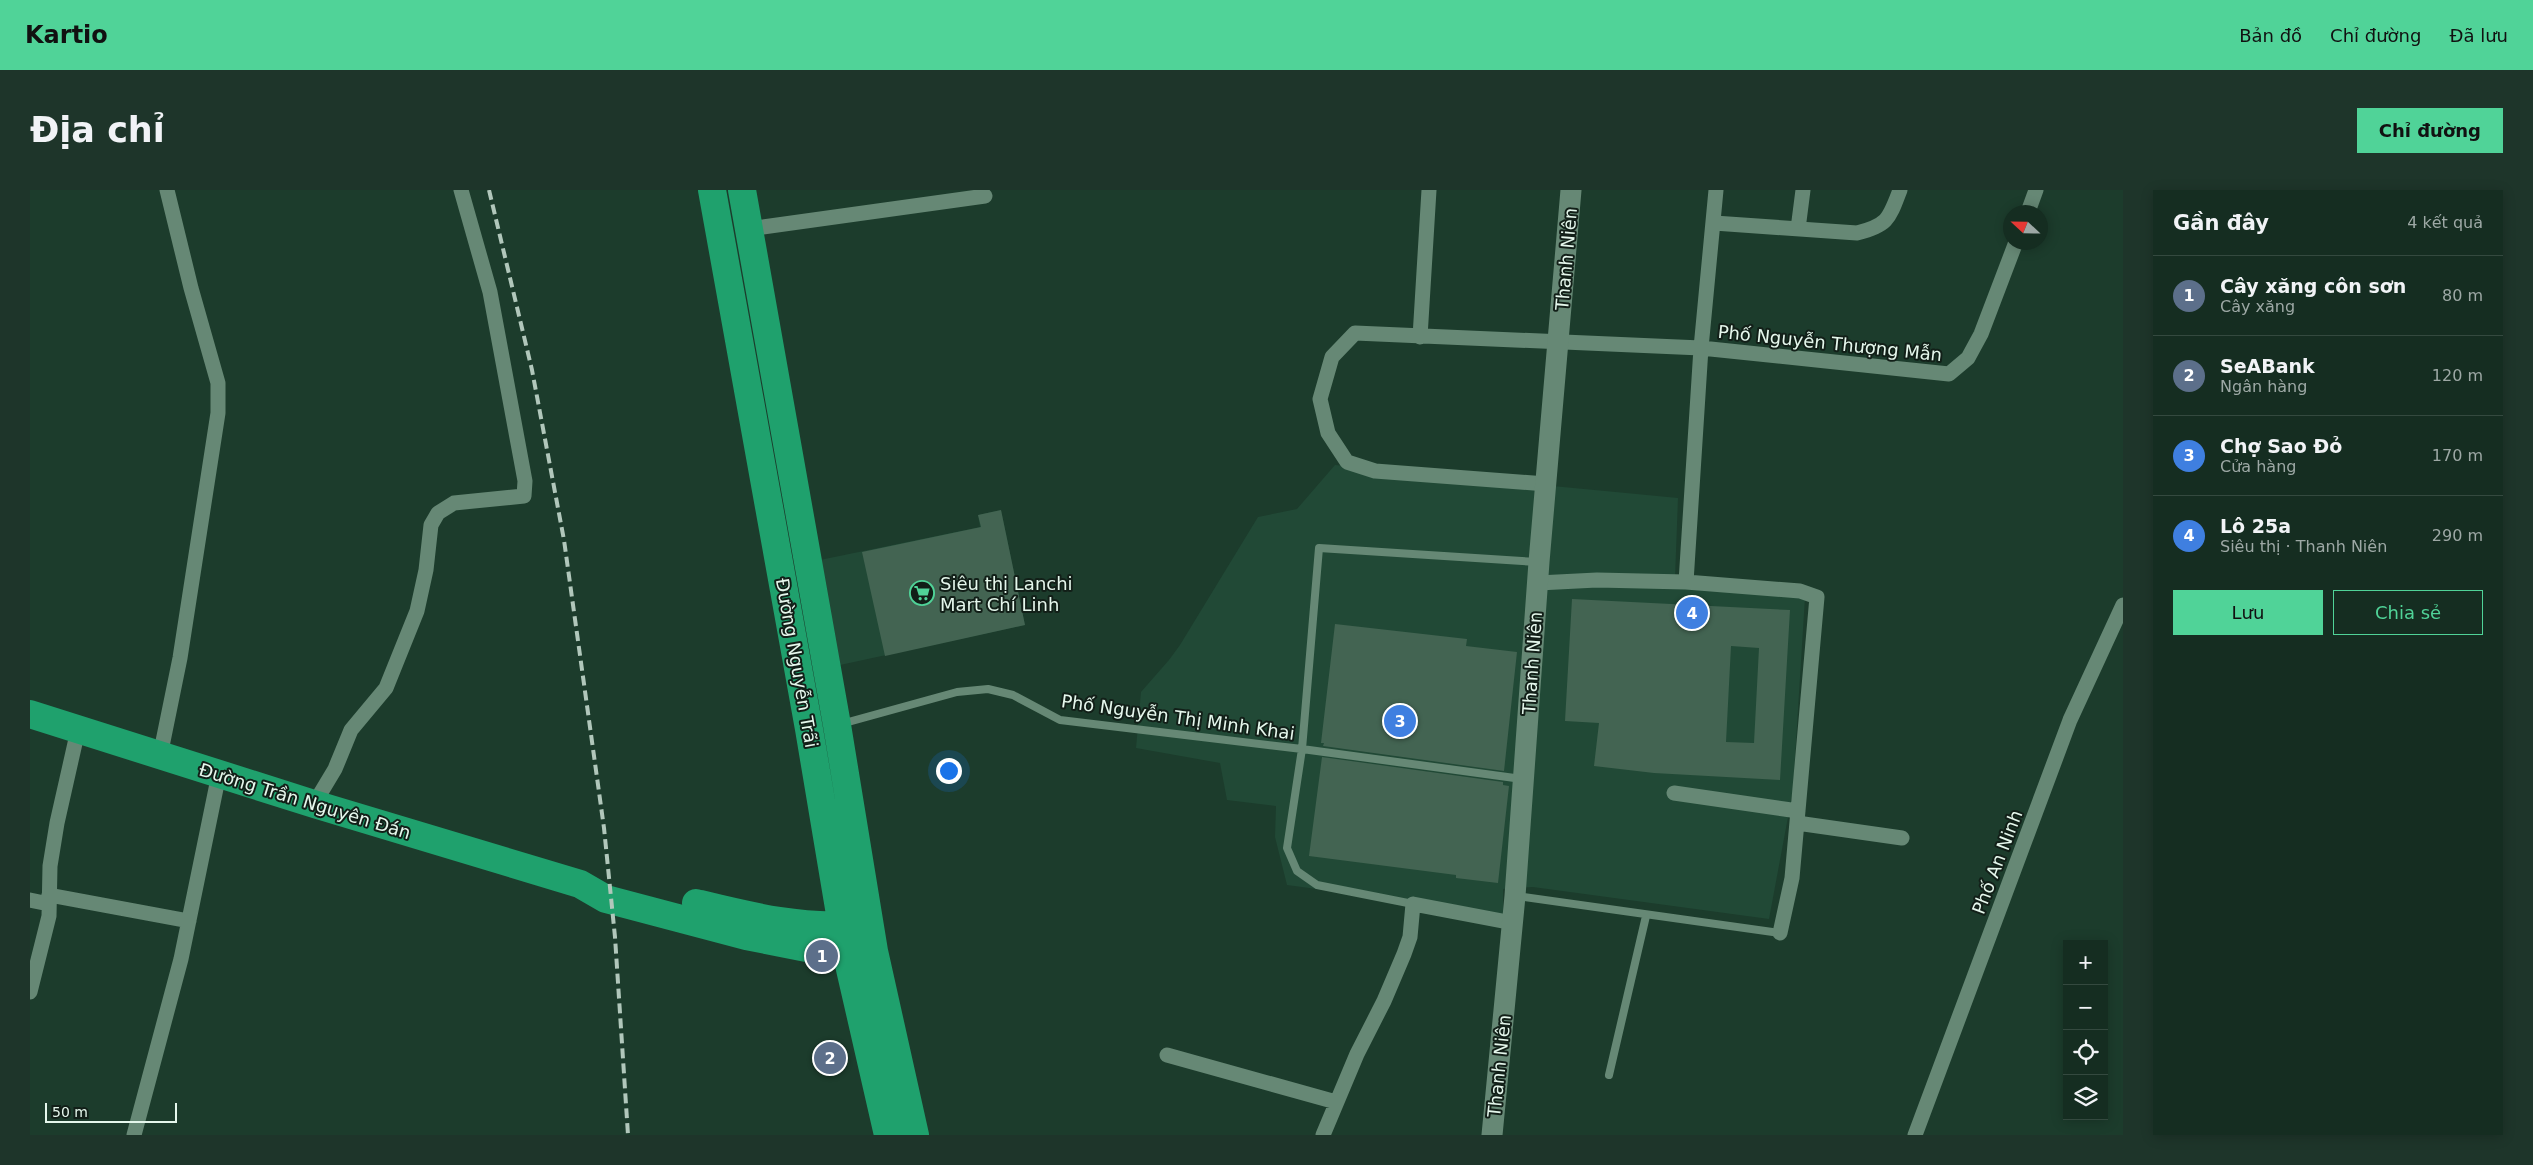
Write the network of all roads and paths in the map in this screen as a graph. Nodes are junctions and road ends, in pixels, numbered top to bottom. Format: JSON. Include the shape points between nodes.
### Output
{"nodes":[{"id":1,"x":167,"y":190,"type":"edge"},
{"id":2,"x":461,"y":190,"type":"edge"},
{"id":3,"x":712,"y":190,"type":"edge"},
{"id":4,"x":742,"y":190,"type":"edge"},
{"id":5,"x":1430,"y":190,"type":"edge"},
{"id":6,"x":1571,"y":190,"type":"edge"},
{"id":7,"x":1716,"y":190,"type":"edge"},
{"id":8,"x":1803,"y":190,"type":"edge"},
{"id":9,"x":1900,"y":190,"type":"edge"},
{"id":10,"x":2036,"y":190,"type":"edge"},
{"id":11,"x":985,"y":196,"type":"dead end"},
{"id":12,"x":2031,"y":205,"type":"edge"},
{"id":13,"x":1714,"y":223,"type":"junction"},
{"id":14,"x":749,"y":229,"type":"junction"},
{"id":15,"x":1798,"y":229,"type":"junction"},
{"id":16,"x":2013,"y":250,"type":"edge"},
{"id":17,"x":1420,"y":338,"type":"junction"},
{"id":18,"x":1558,"y":343,"type":"junction"},
{"id":19,"x":1701,"y":348,"type":"junction"},
{"id":20,"x":1546,"y":484,"type":"junction"},
{"id":21,"x":1538,"y":572,"type":"junction"},
{"id":22,"x":1686,"y":582,"type":"junction"},
{"id":23,"x":2123,"y":605,"type":"edge"},
{"id":24,"x":30,"y":714,"type":"edge"},
{"id":25,"x":837,"y":725,"type":"junction"},
{"id":26,"x":809,"y":728,"type":"junction"},
{"id":27,"x":78,"y":730,"type":"junction"},
{"id":28,"x":1302,"y":749,"type":"junction"},
{"id":29,"x":160,"y":756,"type":"junction"},
{"id":30,"x":219,"y":774,"type":"junction"},
{"id":31,"x":1523,"y":779,"type":"junction"},
{"id":32,"x":1674,"y":793,"type":"dead end"},
{"id":33,"x":314,"y":804,"type":"junction"},
{"id":34,"x":1798,"y":817,"type":"junction"},
{"id":35,"x":1902,"y":838,"type":"dead end"},
{"id":36,"x":580,"y":884,"type":"junction"},
{"id":37,"x":1515,"y":896,"type":"junction"},
{"id":38,"x":30,"y":900,"type":"edge"},
{"id":39,"x":49,"y":900,"type":"junction"},
{"id":40,"x":1413,"y":904,"type":"junction"},
{"id":41,"x":1646,"y":916,"type":"junction"},
{"id":42,"x":189,"y":921,"type":"junction"},
{"id":43,"x":870,"y":923,"type":"junction"},
{"id":44,"x":1513,"y":923,"type":"junction"},
{"id":45,"x":842,"y":926,"type":"junction"},
{"id":46,"x":1780,"y":933,"type":"joint"},
{"id":47,"x":874,"y":951,"type":"junction"},
{"id":48,"x":847,"y":956,"type":"junction"},
{"id":49,"x":30,"y":992,"type":"edge"},
{"id":50,"x":1167,"y":1055,"type":"dead end"},
{"id":51,"x":1609,"y":1075,"type":"dead end"},
{"id":52,"x":1336,"y":1102,"type":"junction"},
{"id":53,"x":134,"y":1135,"type":"edge"},
{"id":54,"x":888,"y":1135,"type":"edge"},
{"id":55,"x":915,"y":1135,"type":"edge"},
{"id":56,"x":1323,"y":1135,"type":"edge"},
{"id":57,"x":1492,"y":1135,"type":"edge"},
{"id":58,"x":1915,"y":1135,"type":"edge"}],
"edges":[{"from":1,"to":29,"type":"street","via":[[218,383],[218,413],[180,658]]},
{"from":2,"to":33,"type":"street","via":[[490,292],[525,481],[524,496],[454,503],[438,513],[431,526],[417,611],[386,688],[351,730],[335,769]]},
{"from":3,"to":26,"type":"highway","name":"Đường Nguyễn Trãi"},
{"from":4,"to":14,"type":"highway","name":"Đường Nguyễn Trãi"},
{"from":5,"to":17,"type":"street"},
{"from":6,"to":18,"type":"street","name":"Thanh Niên"},
{"from":7,"to":13,"type":"street"},
{"from":8,"to":15,"type":"street"},
{"from":9,"to":15,"type":"street","via":[[1888,220],[1877,228],[1857,233]]},
{"from":10,"to":12,"type":"street"},
{"from":11,"to":14,"type":"street"},
{"from":13,"to":15,"type":"street"},
{"from":13,"to":19,"type":"street"},
{"from":14,"to":25,"type":"highway","name":"Đường Nguyễn Trãi"},
{"from":16,"to":19,"type":"street","name":"Phố Nguyễn Thượng Mẫn","via":[[1981,334],[1968,358],[1949,374]]},
{"from":17,"to":18,"type":"street","name":"Phố Nguyễn Thượng Mẫn"},
{"from":17,"to":20,"type":"street","name":"Phố Nguyễn Thượng Mẫn","via":[[1355,333],[1332,357],[1320,399],[1328,433],[1347,462],[1375,471]]},
{"from":18,"to":19,"type":"street","name":"Phố Nguyễn Thượng Mẫn"},
{"from":18,"to":20,"type":"street","name":"Thanh Niên"},
{"from":19,"to":22,"type":"street"},
{"from":20,"to":21,"type":"street","name":"Thanh Niên"},
{"from":21,"to":22,"type":"street","via":[[1597,580]]},
{"from":21,"to":28,"type":"lane","via":[[1319,548]]},
{"from":21,"to":31,"type":"street","name":"Thanh Niên"},
{"from":22,"to":34,"type":"street","via":[[1800,591],[1816,597]]},
{"from":23,"to":58,"type":"street","name":"Phố An Ninh","via":[[2070,720]]},
{"from":24,"to":27,"type":"highway","name":"Đường Trần Nguyên Đán"},
{"from":25,"to":26,"type":"highway"},
{"from":25,"to":28,"type":"lane","name":"Phố Nguyễn Thị Minh Khai","via":[[957,692],[988,688],[1013,695],[1060,720]]},
{"from":25,"to":43,"type":"highway","name":"Đường Nguyễn Trãi"},
{"from":26,"to":45,"type":"highway","name":"Đường Nguyễn Trãi"},
{"from":27,"to":29,"type":"highway","name":"Đường Trần Nguyên Đán"},
{"from":27,"to":39,"type":"street","via":[[57,823],[50,866]]},
{"from":28,"to":31,"type":"lane","name":"Phố Nguyễn Thị Minh Khai"},
{"from":28,"to":40,"type":"lane","via":[[1287,848],[1297,871],[1317,885]]},
{"from":29,"to":30,"type":"highway","name":"Đường Trần Nguyên Đán"},
{"from":30,"to":33,"type":"highway","name":"Đường Trần Nguyên Đán"},
{"from":30,"to":42,"type":"street"},
{"from":31,"to":37,"type":"street","name":"Thanh Niên"},
{"from":32,"to":34,"type":"street"},
{"from":33,"to":36,"type":"highway","name":"Đường Trần Nguyên Đán"},
{"from":34,"to":35,"type":"street"},
{"from":34,"to":46,"type":"street","via":[[1792,878]]},
{"from":36,"to":45,"type":"highway","name":"Đường Trần Nguyên Đán","via":[[604,881],[747,916]]},
{"from":36,"to":48,"type":"highway","name":"Đường Trần Nguyên Đán","via":[[606,899],[746,936]]},
{"from":37,"to":41,"type":"lane"},
{"from":37,"to":44,"type":"street","name":"Thanh Niên"},
{"from":38,"to":39,"type":"street"},
{"from":39,"to":42,"type":"street"},
{"from":39,"to":49,"type":"street"},
{"from":40,"to":44,"type":"street"},
{"from":40,"to":52,"type":"street","via":[[1410,937],[1404,954]]},
{"from":41,"to":46,"type":"lane"},
{"from":41,"to":51,"type":"lane"},
{"from":42,"to":53,"type":"street","via":[[182,959]]},
{"from":43,"to":45,"type":"highway","name":"Đường Trần Nguyên Đán"},
{"from":43,"to":47,"type":"highway","name":"Đường Nguyễn Trãi"},
{"from":44,"to":57,"type":"street","name":"Thanh Niên"},
{"from":45,"to":48,"type":"highway","name":"Đường Nguyễn Trãi"},
{"from":47,"to":48,"type":"highway","name":"Đường Trần Nguyên Đán"},
{"from":47,"to":55,"type":"highway","name":"Đường Nguyễn Trãi"},
{"from":48,"to":54,"type":"highway","name":"Đường Nguyễn Trãi"},
{"from":50,"to":52,"type":"street"},
{"from":52,"to":56,"type":"street"}]}
